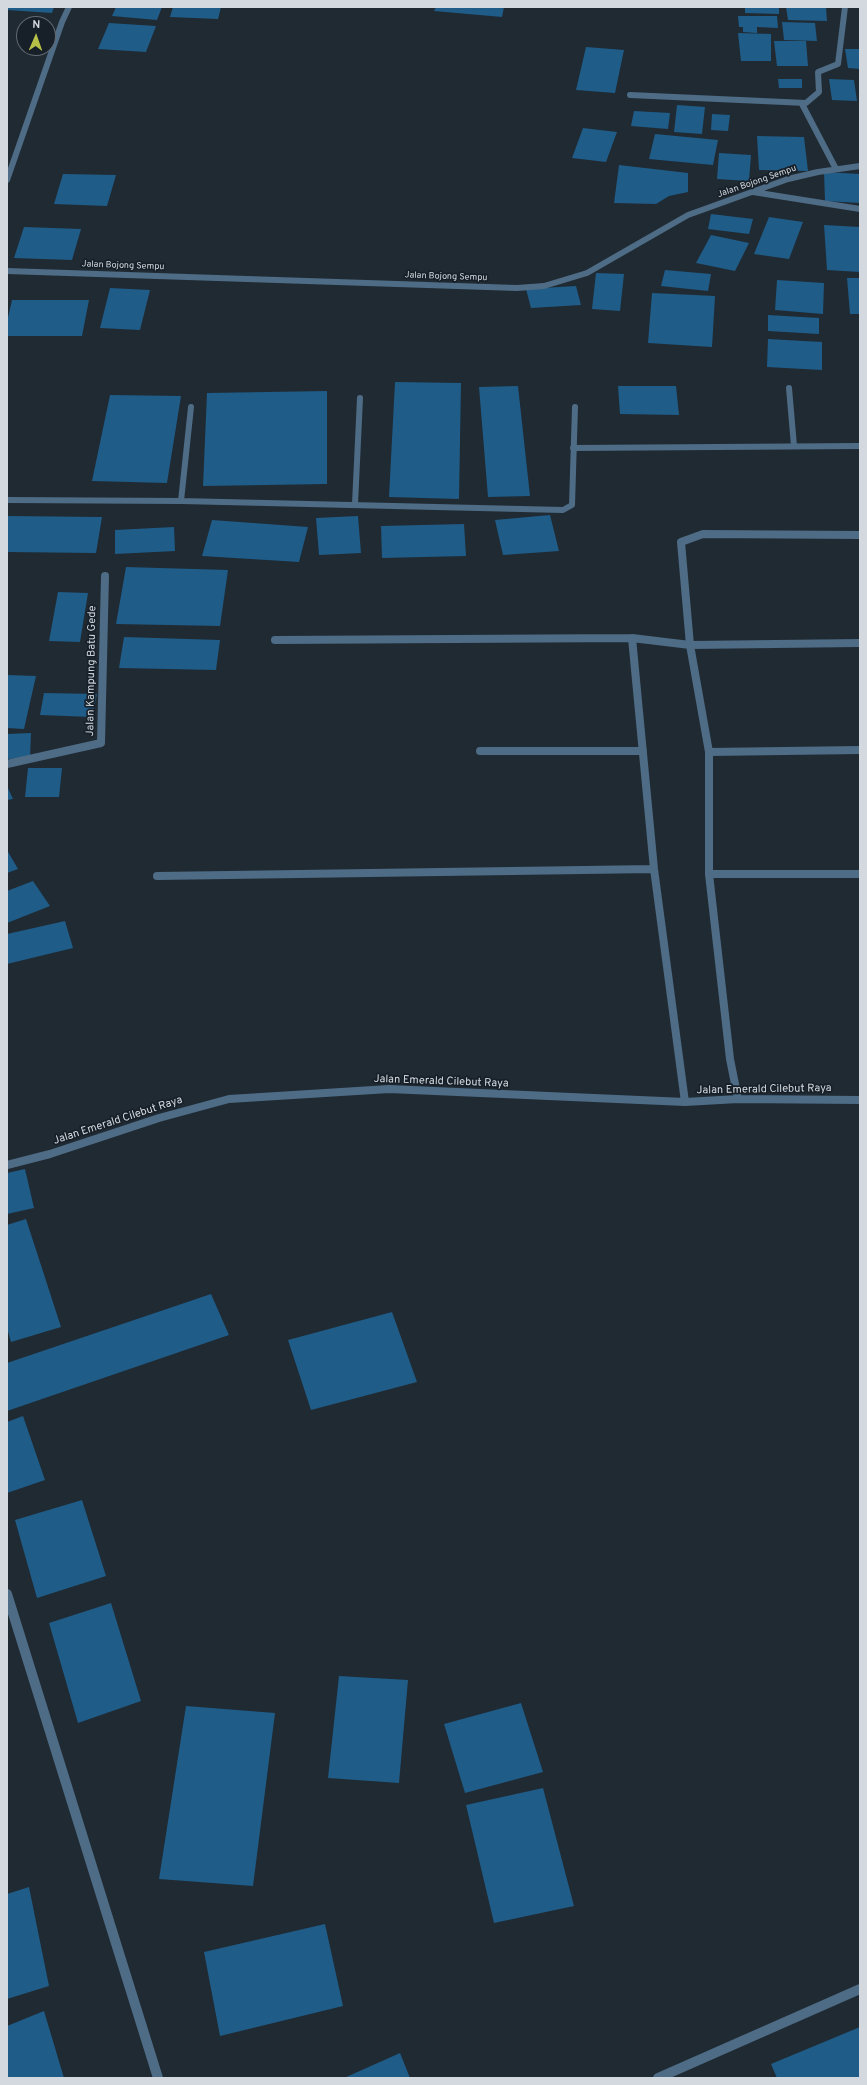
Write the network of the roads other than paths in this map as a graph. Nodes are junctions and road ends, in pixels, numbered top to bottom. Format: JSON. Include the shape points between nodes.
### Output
{"nodes":[{"id":1,"x":69,"y":7,"type":"edge"},
{"id":2,"x":845,"y":7,"type":"edge"},
{"id":3,"x":630,"y":95,"type":"dead end"},
{"id":4,"x":802,"y":104,"type":"junction"},
{"id":5,"x":860,"y":166,"type":"edge"},
{"id":6,"x":836,"y":169,"type":"junction"},
{"id":7,"x":7,"y":180,"type":"edge"},
{"id":8,"x":752,"y":192,"type":"junction"},
{"id":9,"x":860,"y":209,"type":"edge"},
{"id":10,"x":7,"y":271,"type":"edge"},
{"id":11,"x":789,"y":388,"type":"dead end"},
{"id":12,"x":360,"y":398,"type":"dead end"},
{"id":13,"x":191,"y":407,"type":"dead end"},
{"id":14,"x":575,"y":407,"type":"dead end"},
{"id":15,"x":794,"y":446,"type":"junction"},
{"id":16,"x":860,"y":446,"type":"edge"},
{"id":17,"x":574,"y":448,"type":"junction"},
{"id":18,"x":7,"y":500,"type":"edge"},
{"id":19,"x":181,"y":501,"type":"junction"},
{"id":20,"x":354,"y":504,"type":"junction"},
{"id":21,"x":860,"y":534,"type":"edge"},
{"id":22,"x":105,"y":576,"type":"dead end"},
{"id":23,"x":632,"y":638,"type":"junction"},
{"id":24,"x":275,"y":640,"type":"dead end"},
{"id":25,"x":860,"y":644,"type":"edge"},
{"id":26,"x":690,"y":646,"type":"junction"},
{"id":27,"x":860,"y":750,"type":"edge"},
{"id":28,"x":480,"y":751,"type":"dead end"},
{"id":29,"x":643,"y":751,"type":"junction"},
{"id":30,"x":709,"y":752,"type":"junction"},
{"id":31,"x":7,"y":764,"type":"edge"},
{"id":32,"x":654,"y":869,"type":"junction"},
{"id":33,"x":708,"y":874,"type":"junction"},
{"id":34,"x":860,"y":874,"type":"edge"},
{"id":35,"x":157,"y":876,"type":"dead end"},
{"id":36,"x":738,"y":1099,"type":"junction"},
{"id":37,"x":860,"y":1100,"type":"edge"},
{"id":38,"x":685,"y":1102,"type":"junction"},
{"id":39,"x":7,"y":1166,"type":"edge"},
{"id":40,"x":7,"y":1594,"type":"edge"},
{"id":41,"x":860,"y":1989,"type":"edge"},
{"id":42,"x":158,"y":2078,"type":"edge"},
{"id":43,"x":658,"y":2078,"type":"edge"}],
"edges":[{"from":1,"to":7,"type":"street"},
{"from":2,"to":4,"type":"street","via":[[838,64],[818,72],[819,92]]},
{"from":3,"to":4,"type":"street"},
{"from":4,"to":6,"type":"street"},
{"from":5,"to":6,"type":"street","name":"Jalan Bojong Sempu"},
{"from":6,"to":8,"type":"street","name":"Jalan Bojong Sempu","via":[[788,179]]},
{"from":8,"to":9,"type":"street"},
{"from":8,"to":10,"type":"street","name":"Jalan Bojong Sempu","via":[[669,224],[587,273],[544,286],[509,288]]},
{"from":11,"to":15,"type":"street"},
{"from":12,"to":20,"type":"street"},
{"from":13,"to":19,"type":"street"},
{"from":14,"to":17,"type":"street"},
{"from":15,"to":16,"type":"street"},
{"from":15,"to":17,"type":"street"},
{"from":17,"to":20,"type":"street","via":[[572,505],[563,510]]},
{"from":18,"to":19,"type":"street"},
{"from":19,"to":20,"type":"street"},
{"from":21,"to":26,"type":"street","via":[[703,534],[681,542]]},
{"from":22,"to":31,"type":"street","name":"Jalan Kampung Batu Gede","via":[[101,742]]},
{"from":23,"to":24,"type":"street"},
{"from":23,"to":26,"type":"street"},
{"from":23,"to":29,"type":"street"},
{"from":25,"to":26,"type":"street"},
{"from":26,"to":30,"type":"street"},
{"from":27,"to":30,"type":"street"},
{"from":28,"to":29,"type":"street"},
{"from":29,"to":32,"type":"street"},
{"from":30,"to":33,"type":"street"},
{"from":32,"to":35,"type":"street"},
{"from":32,"to":38,"type":"street"},
{"from":33,"to":34,"type":"street"},
{"from":33,"to":36,"type":"street","via":[[730,1059]]},
{"from":36,"to":37,"type":"street","name":"Jalan Emerald Cilebut Raya"},
{"from":36,"to":38,"type":"street","name":"Jalan Emerald Cilebut Raya"},
{"from":38,"to":39,"type":"street","name":"Jalan Emerald Cilebut Raya","via":[[389,1089],[229,1099],[158,1118]]},
{"from":40,"to":42,"type":"street"},
{"from":41,"to":43,"type":"street"}]}
